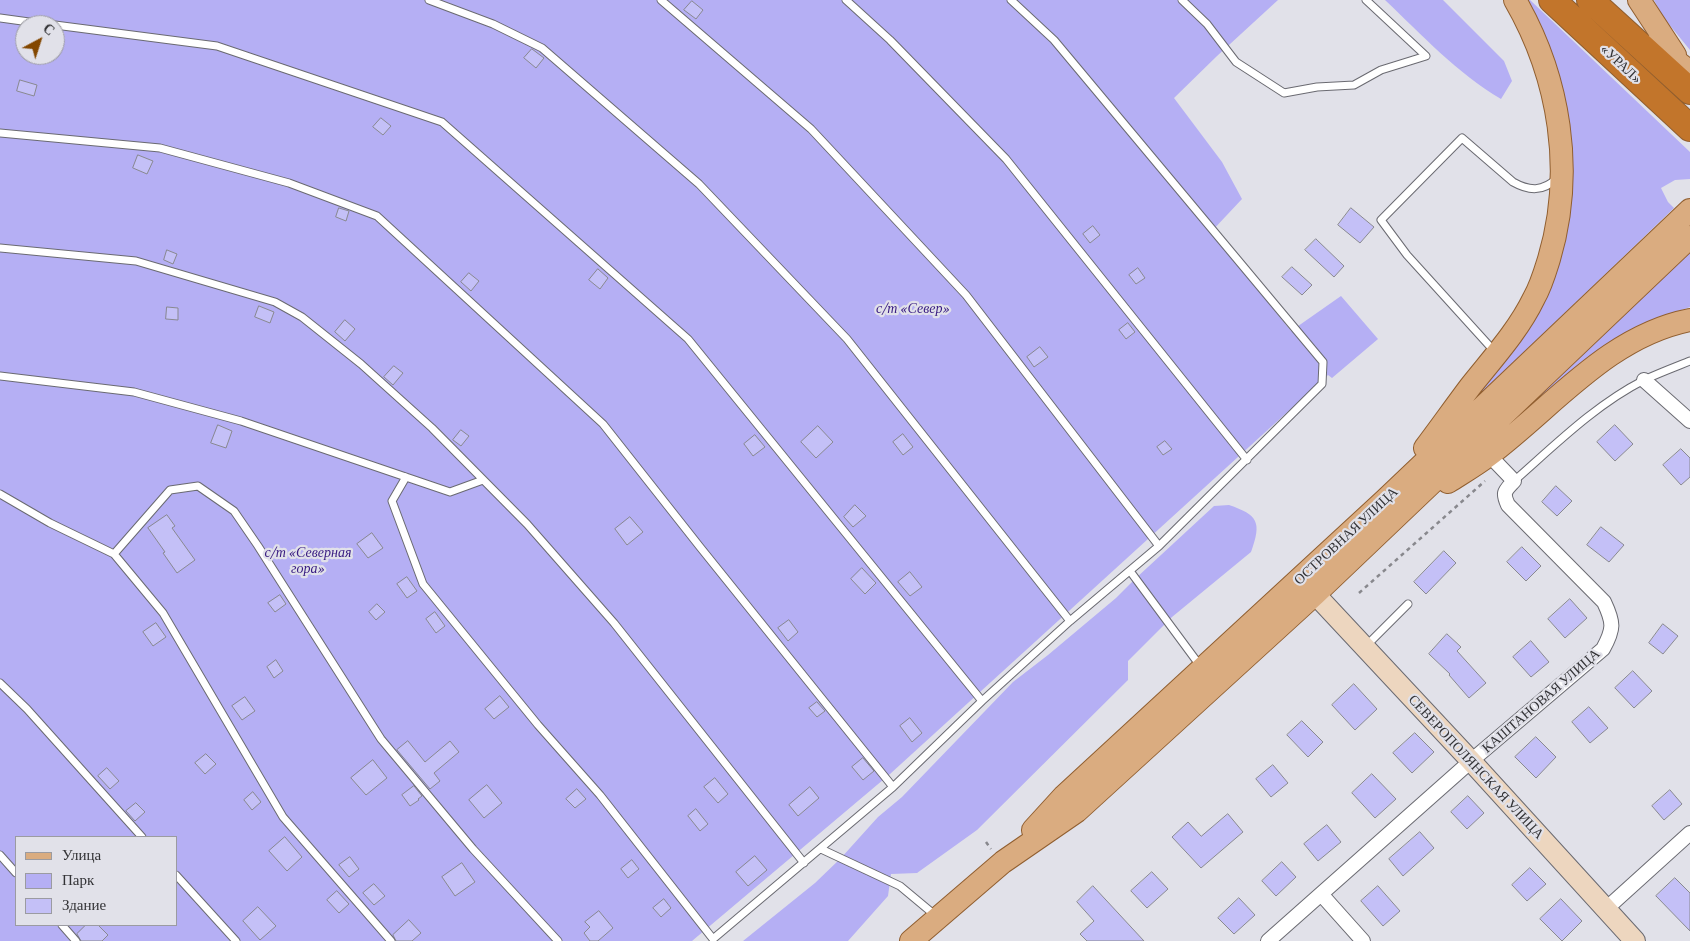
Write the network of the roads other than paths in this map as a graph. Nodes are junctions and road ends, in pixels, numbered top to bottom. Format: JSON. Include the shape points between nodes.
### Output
{"nodes":[{"id":1,"x":429,"y":0,"type":"edge"},
{"id":2,"x":661,"y":0,"type":"edge"},
{"id":3,"x":846,"y":0,"type":"edge"},
{"id":4,"x":1011,"y":0,"type":"edge"},
{"id":5,"x":1182,"y":0,"type":"edge"},
{"id":6,"x":1366,"y":0,"type":"edge"},
{"id":7,"x":1515,"y":0,"type":"edge"},
{"id":8,"x":1552,"y":0,"type":"edge"},
{"id":9,"x":1590,"y":0,"type":"edge"},
{"id":10,"x":1595,"y":0,"type":"edge"},
{"id":11,"x":1639,"y":0,"type":"edge"},
{"id":12,"x":0,"y":18,"type":"edge"},
{"id":13,"x":15,"y":20,"type":"edge"},
{"id":14,"x":65,"y":27,"type":"edge"},
{"id":15,"x":1689,"y":78,"type":"edge"},
{"id":16,"x":1690,"y":128,"type":"edge"},
{"id":17,"x":0,"y":133,"type":"edge"},
{"id":18,"x":1562,"y":171,"type":"junction"},
{"id":19,"x":1690,"y":210,"type":"edge"},
{"id":20,"x":1690,"y":236,"type":"edge"},
{"id":21,"x":0,"y":248,"type":"edge"},
{"id":22,"x":1690,"y":320,"type":"edge"},
{"id":23,"x":1498,"y":355,"type":"junction"},
{"id":24,"x":1690,"y":361,"type":"edge"},
{"id":25,"x":0,"y":376,"type":"edge"},
{"id":26,"x":1644,"y":380,"type":"junction"},
{"id":27,"x":1690,"y":421,"type":"edge"},
{"id":28,"x":1247,"y":460,"type":"junction"},
{"id":29,"x":1490,"y":465,"type":"junction"},
{"id":30,"x":406,"y":477,"type":"junction"},
{"id":31,"x":483,"y":480,"type":"junction"},
{"id":32,"x":1514,"y":481,"type":"junction"},
{"id":33,"x":0,"y":494,"type":"edge"},
{"id":34,"x":1392,"y":507,"type":"junction"},
{"id":35,"x":1159,"y":546,"type":"junction"},
{"id":36,"x":114,"y":554,"type":"junction"},
{"id":37,"x":1130,"y":571,"type":"junction"},
{"id":38,"x":1314,"y":594,"type":"junction"},
{"id":39,"x":1408,"y":604,"type":"dead end"},
{"id":40,"x":1070,"y":620,"type":"junction"},
{"id":41,"x":1365,"y":647,"type":"junction"},
{"id":42,"x":1203,"y":669,"type":"junction"},
{"id":43,"x":0,"y":683,"type":"edge"},
{"id":44,"x":982,"y":701,"type":"junction"},
{"id":45,"x":1471,"y":761,"type":"junction"},
{"id":46,"x":893,"y":787,"type":"junction"},
{"id":47,"x":1690,"y":833,"type":"edge"},
{"id":48,"x":141,"y":836,"type":"edge"},
{"id":49,"x":821,"y":848,"type":"junction"},
{"id":50,"x":0,"y":854,"type":"edge"},
{"id":51,"x":1003,"y":862,"type":"junction"},
{"id":52,"x":804,"y":863,"type":"junction"},
{"id":53,"x":15,"y":872,"type":"edge"},
{"id":54,"x":178,"y":877,"type":"edge"},
{"id":55,"x":1321,"y":894,"type":"junction"},
{"id":56,"x":1606,"y":909,"type":"junction"},
{"id":57,"x":938,"y":918,"type":"junction"},
{"id":58,"x":63,"y":926,"type":"edge"},
{"id":59,"x":76,"y":941,"type":"edge"},
{"id":60,"x":236,"y":941,"type":"edge"},
{"id":61,"x":391,"y":941,"type":"edge"},
{"id":62,"x":558,"y":941,"type":"edge"},
{"id":63,"x":911,"y":941,"type":"edge"},
{"id":64,"x":1268,"y":941,"type":"edge"},
{"id":65,"x":1363,"y":941,"type":"edge"},
{"id":66,"x":1635,"y":941,"type":"edge"}],
"edges":[{"from":1,"to":40,"type":"lane","via":[[493,24],[542,48],[700,184],[847,339]]},
{"from":2,"to":35,"type":"lane","via":[[810,129],[966,295]]},
{"from":3,"to":28,"type":"lane","via":[[890,40],[1006,159]]},
{"from":4,"to":28,"type":"lane","via":[[1054,40],[1323,362],[1322,384]]},
{"from":5,"to":6,"type":"lane","via":[[1207,24],[1236,62],[1284,93],[1354,85],[1381,70],[1426,56]]},
{"from":7,"to":18,"type":"main road","via":[[1532,32],[1553,94]]},
{"from":8,"to":16,"type":"highway","name":"«УРАЛ»"},
{"from":9,"to":15,"type":"highway","name":"«УРАЛ»"},
{"from":10,"to":15,"type":"main road"},
{"from":11,"to":15,"type":"main road"},
{"from":12,"to":13,"type":"lane"},
{"from":14,"to":44,"type":"lane","via":[[217,46],[442,122],[688,339]]},
{"from":17,"to":46,"type":"lane","via":[[160,148],[289,183],[377,216],[603,424]]},
{"from":18,"to":23,"type":"main road","via":[[1559,218],[1545,273],[1535,298]]},
{"from":18,"to":23,"type":"lane","via":[[1547,186],[1538,189],[1520,186],[1462,138],[1381,220],[1407,255]]},
{"from":19,"to":34,"type":"main road","name":"ОСТРОВНАЯ УЛИЦА"},
{"from":20,"to":34,"type":"main road","name":"ОСТРОВНАЯ УЛИЦА"},
{"from":21,"to":31,"type":"lane","via":[[136,261],[275,302],[302,317],[361,364],[432,428]]},
{"from":22,"to":29,"type":"main road","via":[[1652,332],[1603,360],[1571,384]]},
{"from":23,"to":34,"type":"main road","via":[[1470,387]]},
{"from":24,"to":26,"type":"lane"},
{"from":25,"to":30,"type":"lane","via":[[134,392],[241,421]]},
{"from":26,"to":27,"type":"street"},
{"from":26,"to":32,"type":"lane","via":[[1584,420]]},
{"from":28,"to":35,"type":"lane"},
{"from":29,"to":32,"type":"street"},
{"from":29,"to":34,"type":"main road"},
{"from":30,"to":31,"type":"lane","via":[[450,492]]},
{"from":30,"to":52,"type":"lane","via":[[392,501],[423,584],[538,725],[600,794],[713,939]]},
{"from":31,"to":52,"type":"lane","via":[[527,524],[614,623]]},
{"from":32,"to":45,"type":"street","name":"КАШТАНОВАЯ УЛИЦА","via":[[1504,497],[1508,505],[1604,602],[1611,617],[1610,635],[1603,649]]},
{"from":33,"to":36,"type":"lane"},
{"from":34,"to":38,"type":"main road","name":"ОСТРОВНАЯ УЛИЦА"},
{"from":34,"to":42,"type":"main road","name":"ОСТРОВНАЯ УЛИЦА"},
{"from":35,"to":37,"type":"lane"},
{"from":36,"to":61,"type":"lane","via":[[163,613],[283,817]]},
{"from":36,"to":62,"type":"lane","via":[[170,490],[198,486],[234,511],[381,740],[473,849]]},
{"from":37,"to":40,"type":"lane"},
{"from":37,"to":42,"type":"lane"},
{"from":38,"to":41,"type":"street","name":"СЕВЕРОПОЛЯНСКАЯ УЛИЦА"},
{"from":38,"to":51,"type":"main road","name":"ОСТРОВНАЯ УЛИЦА","via":[[1077,811]]},
{"from":39,"to":41,"type":"lane"},
{"from":40,"to":44,"type":"lane"},
{"from":41,"to":45,"type":"street","name":"СЕВЕРОПОЛЯНСКАЯ УЛИЦА"},
{"from":42,"to":51,"type":"main road","name":"ОСТРОВНАЯ УЛИЦА","via":[[1064,796]]},
{"from":43,"to":48,"type":"lane"},
{"from":44,"to":46,"type":"lane"},
{"from":45,"to":55,"type":"street","name":"КАШТАНОВАЯ УЛИЦА"},
{"from":45,"to":56,"type":"street","name":"СЕВЕРОПОЛЯНСКАЯ УЛИЦА"},
{"from":46,"to":49,"type":"lane"},
{"from":47,"to":56,"type":"street"},
{"from":49,"to":52,"type":"lane"},
{"from":49,"to":57,"type":"lane","via":[[900,886]]},
{"from":50,"to":53,"type":"lane"},
{"from":51,"to":57,"type":"main road","name":"ОСТРОВНАЯ УЛИЦА"},
{"from":54,"to":60,"type":"lane"},
{"from":55,"to":64,"type":"street","name":"КАШТАНОВАЯ УЛИЦА"},
{"from":55,"to":65,"type":"street"},
{"from":56,"to":66,"type":"street","name":"СЕВЕРОПОЛЯНСКАЯ УЛИЦА"},
{"from":57,"to":63,"type":"main road","name":"ОСТРОВНАЯ УЛИЦА"},
{"from":58,"to":59,"type":"lane"}]}
